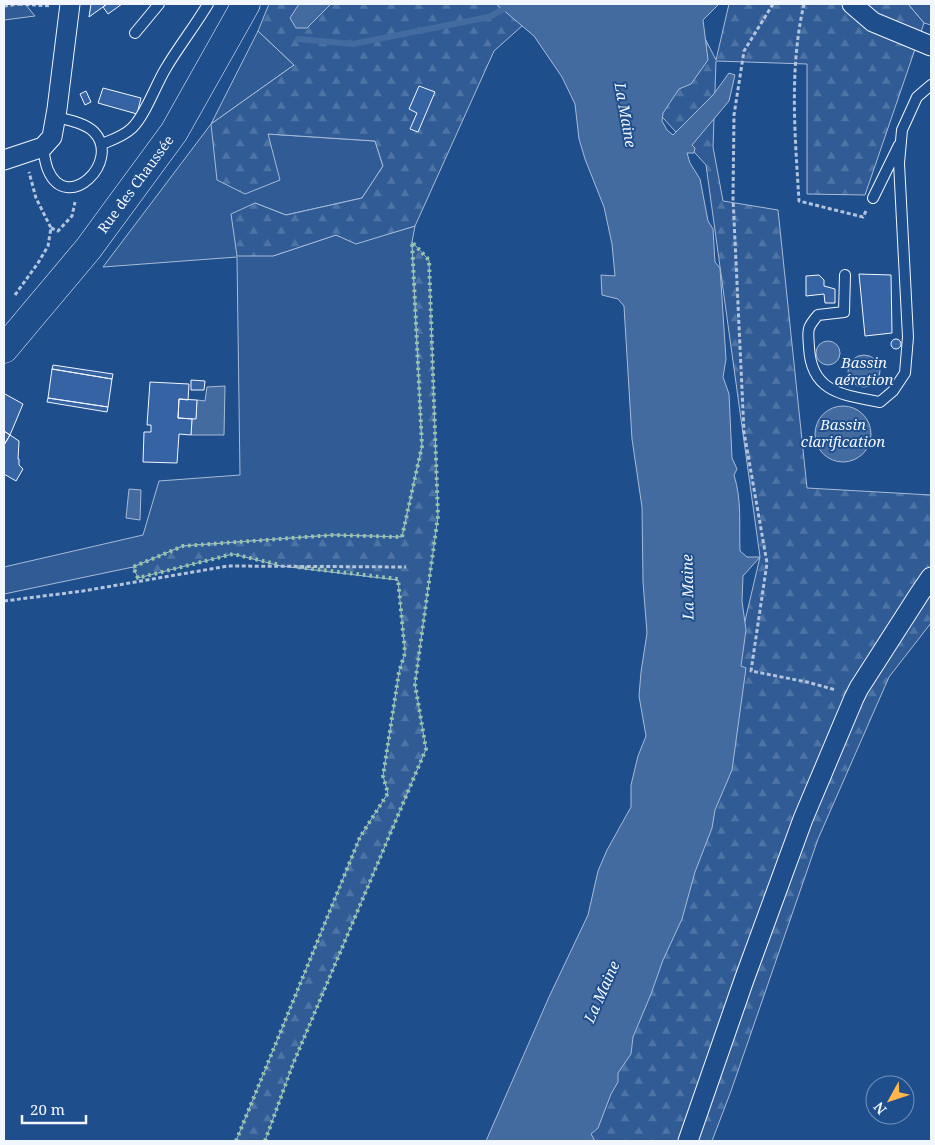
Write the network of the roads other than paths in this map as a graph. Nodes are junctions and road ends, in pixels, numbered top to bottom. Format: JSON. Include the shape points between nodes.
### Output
{"nodes":[{"id":1,"x":159,"y":4,"type":"edge"},
{"id":2,"x":208,"y":4,"type":"edge"},
{"id":3,"x":246,"y":4,"type":"edge"},
{"id":4,"x":852,"y":4,"type":"edge"},
{"id":5,"x":70,"y":6,"type":"edge"},
{"id":6,"x":135,"y":33,"type":"dead end"},
{"id":7,"x":931,"y":46,"type":"edge"},
{"id":8,"x":931,"y":85,"type":"edge"},
{"id":9,"x":56,"y":117,"type":"junction"},
{"id":10,"x":901,"y":142,"type":"junction"},
{"id":11,"x":102,"y":144,"type":"junction"},
{"id":12,"x":36,"y":150,"type":"junction"},
{"id":13,"x":4,"y":160,"type":"edge"},
{"id":14,"x":873,"y":198,"type":"road end"},
{"id":15,"x":845,"y":275,"type":"dead end"},
{"id":16,"x":4,"y":348,"type":"edge"},
{"id":17,"x":931,"y":578,"type":"edge"},
{"id":18,"x":688,"y":1141,"type":"edge"}],
"edges":[{"from":1,"to":6,"type":"lane"},
{"from":2,"to":11,"type":"lane","via":[[167,66],[132,128]]},
{"from":3,"to":16,"type":"main road","name":"Rue des Chaussée","via":[[174,132],[88,249]]},
{"from":4,"to":7,"type":"street","via":[[873,22]]},
{"from":5,"to":9,"type":"street"},
{"from":8,"to":10,"type":"lane","via":[[917,97],[902,130]]},
{"from":9,"to":11,"type":"lane","via":[[94,132]]},
{"from":9,"to":12,"type":"street","via":[[52,137]]},
{"from":10,"to":14,"type":"lane"},
{"from":10,"to":15,"type":"lane","via":[[899,163],[908,338],[904,373],[894,391],[880,402],[831,389],[817,378],[809,361],[808,326],[818,315],[844,312]]},
{"from":11,"to":12,"type":"lane","via":[[101,160],[96,170],[86,182],[75,187],[63,186],[54,180]]},
{"from":12,"to":13,"type":"street"},
{"from":17,"to":18,"type":"street","via":[[854,698],[803,819]]}]}
